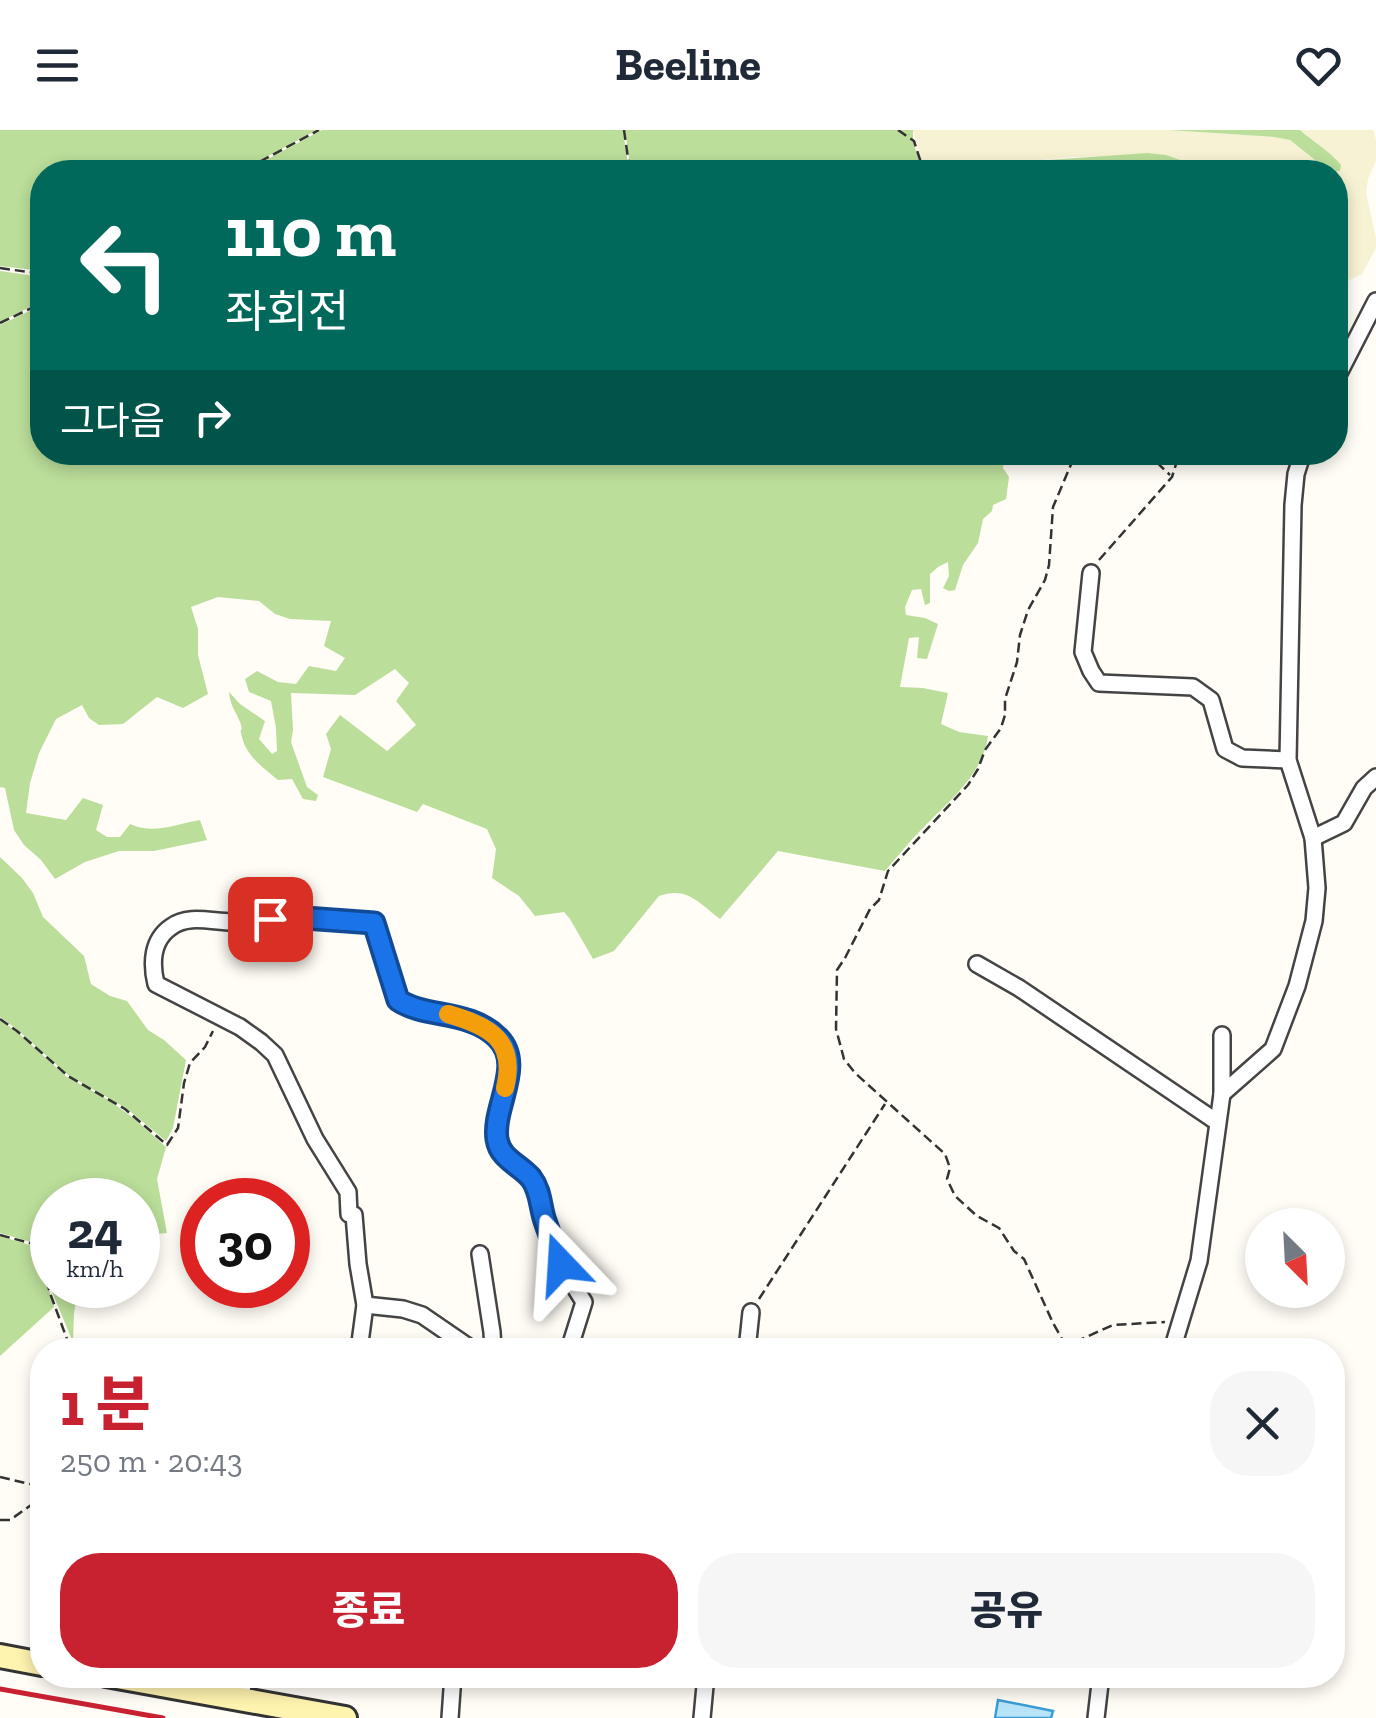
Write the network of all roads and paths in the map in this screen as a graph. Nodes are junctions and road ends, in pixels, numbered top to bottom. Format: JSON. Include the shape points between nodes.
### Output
{"nodes":[{"id":1,"x":319,"y":130,"type":"edge"},
{"id":2,"x":624,"y":130,"type":"edge"},
{"id":3,"x":898,"y":130,"type":"edge"},
{"id":4,"x":261,"y":160,"type":"edge"},
{"id":5,"x":628,"y":160,"type":"edge"},
{"id":6,"x":920,"y":160,"type":"edge"},
{"id":7,"x":0,"y":268,"type":"edge"},
{"id":8,"x":30,"y":272,"type":"edge"},
{"id":9,"x":1376,"y":301,"type":"edge"},
{"id":10,"x":30,"y":309,"type":"edge"},
{"id":11,"x":0,"y":323,"type":"edge"},
{"id":12,"x":1348,"y":356,"type":"edge"},
{"id":13,"x":1071,"y":465,"type":"edge"},
{"id":14,"x":1160,"y":465,"type":"edge"},
{"id":15,"x":1176,"y":465,"type":"edge"},
{"id":16,"x":1299,"y":465,"type":"edge"},
{"id":17,"x":1172,"y":477,"type":"junction"},
{"id":18,"x":1091,"y":573,"type":"joint"},
{"id":19,"x":1288,"y":760,"type":"junction"},
{"id":20,"x":1376,"y":777,"type":"edge"},
{"id":21,"x":1313,"y":838,"type":"junction"},
{"id":22,"x":977,"y":964,"type":"dead end"},
{"id":23,"x":220,"y":1016,"type":"junction"},
{"id":24,"x":0,"y":1019,"type":"edge"},
{"id":25,"x":1222,"y":1035,"type":"dead end"},
{"id":26,"x":1222,"y":1094,"type":"junction"},
{"id":27,"x":886,"y":1103,"type":"junction"},
{"id":28,"x":1217,"y":1122,"type":"junction"},
{"id":29,"x":0,"y":1235,"type":"edge"},
{"id":30,"x":480,"y":1254,"type":"dead end"},
{"id":31,"x":365,"y":1305,"type":"junction"},
{"id":32,"x":752,"y":1312,"type":"joint"},
{"id":33,"x":1181,"y":1322,"type":"junction"},
{"id":34,"x":67,"y":1338,"type":"edge"},
{"id":35,"x":361,"y":1338,"type":"edge"},
{"id":36,"x":456,"y":1338,"type":"edge"},
{"id":37,"x":492,"y":1338,"type":"edge"},
{"id":38,"x":573,"y":1338,"type":"edge"},
{"id":39,"x":749,"y":1338,"type":"edge"},
{"id":40,"x":1060,"y":1338,"type":"edge"},
{"id":41,"x":1086,"y":1338,"type":"edge"},
{"id":42,"x":1176,"y":1338,"type":"edge"},
{"id":43,"x":0,"y":1477,"type":"edge"},
{"id":44,"x":30,"y":1484,"type":"edge"},
{"id":45,"x":30,"y":1506,"type":"edge"},
{"id":46,"x":0,"y":1520,"type":"edge"},
{"id":47,"x":0,"y":1656,"type":"edge"},
{"id":48,"x":30,"y":1662,"type":"edge"},
{"id":49,"x":175,"y":1688,"type":"edge"},
{"id":50,"x":242,"y":1688,"type":"edge"},
{"id":51,"x":453,"y":1688,"type":"edge"},
{"id":52,"x":705,"y":1688,"type":"edge"},
{"id":53,"x":1099,"y":1688,"type":"edge"},
{"id":54,"x":239,"y":1700,"type":"junction"},
{"id":55,"x":345,"y":1718,"type":"edge"},
{"id":56,"x":450,"y":1718,"type":"edge"},
{"id":57,"x":702,"y":1718,"type":"edge"},
{"id":58,"x":1096,"y":1718,"type":"edge"}],
"edges":[{"from":1,"to":4,"type":"path"},
{"from":2,"to":5,"type":"path"},
{"from":3,"to":6,"type":"path","via":[[914,141]]},
{"from":7,"to":8,"type":"path"},
{"from":9,"to":12,"type":"street"},
{"from":10,"to":11,"type":"path"},
{"from":13,"to":27,"type":"path","via":[[1053,507],[1049,565],[1020,635],[1001,728],[968,785],[888,871],[879,900],[836,970],[836,1029],[844,1059]]},
{"from":14,"to":17,"type":"path"},
{"from":15,"to":17,"type":"path"},
{"from":16,"to":19,"type":"street"},
{"from":17,"to":18,"type":"path"},
{"from":18,"to":19,"type":"street","via":[[1083,652],[1100,682],[1193,686],[1211,700],[1225,749],[1242,758]]},
{"from":19,"to":21,"type":"street"},
{"from":20,"to":21,"type":"street","via":[[1344,822]]},
{"from":21,"to":26,"type":"street","via":[[1318,888],[1297,986],[1274,1049]]},
{"from":22,"to":28,"type":"street"},
{"from":23,"to":24,"type":"path","via":[[190,1063],[178,1128],[167,1145]]},
{"from":23,"to":31,"type":"street","via":[[275,1055],[348,1192]]},
{"from":23,"to":38,"type":"street","via":[[156,984],[154,954],[168,928],[202,920],[374,923],[398,1000],[453,1015],[499,1038],[507,1052],[497,1144],[536,1184],[561,1264],[584,1302]]},
{"from":25,"to":26,"type":"street"},
{"from":26,"to":28,"type":"street"},
{"from":27,"to":32,"type":"path"},
{"from":27,"to":40,"type":"path","via":[[945,1154],[955,1196],[999,1228],[1024,1259]]},
{"from":28,"to":33,"type":"street","via":[[1199,1261]]},
{"from":29,"to":34,"type":"path","via":[[37,1246]]},
{"from":30,"to":37,"type":"street"},
{"from":31,"to":35,"type":"street"},
{"from":31,"to":36,"type":"street","via":[[422,1315]]},
{"from":32,"to":39,"type":"street"},
{"from":33,"to":41,"type":"path","via":[[1114,1325]]},
{"from":33,"to":42,"type":"street"},
{"from":43,"to":44,"type":"path"},
{"from":45,"to":46,"type":"path"},
{"from":47,"to":48,"type":"main road"},
{"from":49,"to":54,"type":"main road"},
{"from":50,"to":54,"type":"street"},
{"from":51,"to":56,"type":"street"},
{"from":52,"to":57,"type":"street"},
{"from":53,"to":58,"type":"street"},
{"from":54,"to":55,"type":"main road"}]}
